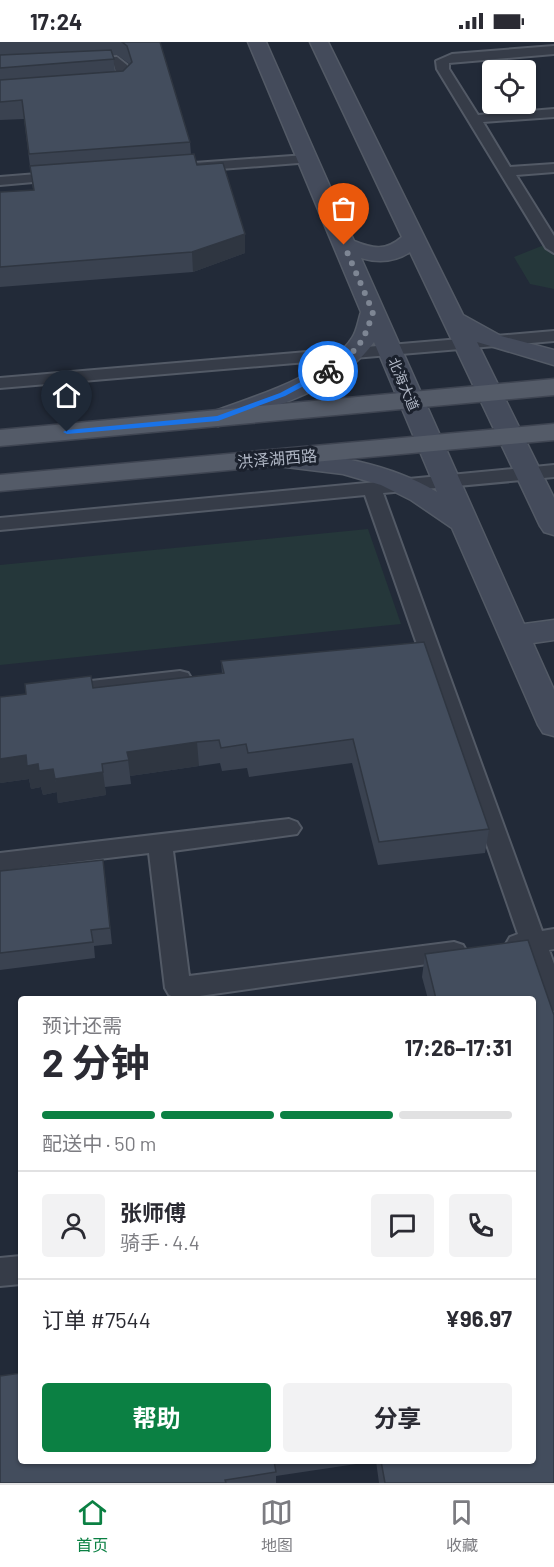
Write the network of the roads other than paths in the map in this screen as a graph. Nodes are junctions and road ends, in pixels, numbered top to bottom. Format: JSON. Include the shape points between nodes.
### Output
{"nodes":[{"id":1,"x":257,"y":42,"type":"edge"},
{"id":2,"x":319,"y":42,"type":"edge"},
{"id":3,"x":504,"y":48,"type":"edge"},
{"id":4,"x":554,"y":50,"type":"edge"},
{"id":5,"x":72,"y":63,"type":"edge"},
{"id":6,"x":93,"y":86,"type":"edge"},
{"id":7,"x":554,"y":113,"type":"edge"},
{"id":8,"x":473,"y":119,"type":"junction"},
{"id":9,"x":306,"y":159,"type":"junction"},
{"id":10,"x":177,"y":168,"type":"edge"},
{"id":11,"x":554,"y":168,"type":"edge"},
{"id":12,"x":506,"y":171,"type":"junction"},
{"id":13,"x":82,"y":175,"type":"edge"},
{"id":14,"x":0,"y":180,"type":"edge"},
{"id":15,"x":414,"y":238,"type":"junction"},
{"id":16,"x":344,"y":245,"type":"junction"},
{"id":17,"x":554,"y":248,"type":"edge"},
{"id":18,"x":373,"y":312,"type":"junction"},
{"id":19,"x":453,"y":319,"type":"junction"},
{"id":20,"x":554,"y":336,"type":"edge"},
{"id":21,"x":492,"y":341,"type":"junction"},
{"id":22,"x":465,"y":344,"type":"junction"},
{"id":23,"x":389,"y":350,"type":"junction"},
{"id":24,"x":352,"y":353,"type":"junction"},
{"id":25,"x":554,"y":358,"type":"edge"},
{"id":26,"x":0,"y":383,"type":"edge"},
{"id":27,"x":554,"y":387,"type":"edge"},
{"id":28,"x":489,"y":393,"type":"junction"},
{"id":29,"x":411,"y":401,"type":"junction"},
{"id":30,"x":218,"y":418,"type":"junction"},
{"id":31,"x":156,"y":424,"type":"junction"},
{"id":32,"x":554,"y":432,"type":"edge"},
{"id":33,"x":510,"y":436,"type":"junction"},
{"id":34,"x":0,"y":438,"type":"edge"},
{"id":35,"x":430,"y":444,"type":"junction"},
{"id":36,"x":278,"y":458,"type":"junction"},
{"id":37,"x":156,"y":469,"type":"junction"},
{"id":38,"x":545,"y":473,"type":"edge"},
{"id":39,"x":446,"y":482,"type":"junction"},
{"id":40,"x":0,"y":483,"type":"edge"},
{"id":41,"x":406,"y":486,"type":"junction"},
{"id":42,"x":372,"y":489,"type":"junction"},
{"id":43,"x":465,"y":524,"type":"junction"},
{"id":44,"x":0,"y":525,"type":"edge"},
{"id":45,"x":554,"y":526,"type":"edge"},
{"id":46,"x":554,"y":630,"type":"edge"},
{"id":47,"x":514,"y":635,"type":"junction"},
{"id":48,"x":430,"y":652,"type":"junction"},
{"id":49,"x":407,"y":654,"type":"edge"},
{"id":50,"x":198,"y":676,"type":"edge"},
{"id":51,"x":46,"y":693,"type":"edge"},
{"id":52,"x":554,"y":725,"type":"edge"},
{"id":53,"x":288,"y":828,"type":"dead end"},
{"id":54,"x":160,"y":843,"type":"junction"},
{"id":55,"x":0,"y":862,"type":"edge"},
{"id":56,"x":544,"y":941,"type":"edge"},
{"id":57,"x":178,"y":993,"type":"edge"},
{"id":58,"x":554,"y":1000,"type":"edge"},
{"id":59,"x":18,"y":1270,"type":"edge"},
{"id":60,"x":0,"y":1272,"type":"edge"}],
"edges":[{"from":1,"to":9,"type":"street","name":"北海大道"},
{"from":2,"to":15,"type":"street"},
{"from":3,"to":4,"type":"lane"},
{"from":3,"to":8,"type":"lane","via":[[442,61]]},
{"from":5,"to":6,"type":"lane","via":[[117,61],[121,65],[124,80],[119,84]]},
{"from":7,"to":8,"type":"lane"},
{"from":8,"to":12,"type":"lane"},
{"from":9,"to":10,"type":"lane"},
{"from":9,"to":16,"type":"street","name":"北海大道"},
{"from":11,"to":12,"type":"lane"},
{"from":12,"to":17,"type":"lane"},
{"from":13,"to":14,"type":"lane"},
{"from":15,"to":16,"type":"street","via":[[401,251],[386,255],[366,255]]},
{"from":15,"to":19,"type":"street"},
{"from":16,"to":18,"type":"street","name":"北海大道"},
{"from":18,"to":23,"type":"street","name":"北海大道"},
{"from":18,"to":24,"type":"street","via":[[364,339]]},
{"from":19,"to":21,"type":"street"},
{"from":19,"to":22,"type":"street"},
{"from":20,"to":21,"type":"lane"},
{"from":21,"to":22,"type":"lane"},
{"from":21,"to":25,"type":"street"},
{"from":22,"to":23,"type":"lane"},
{"from":22,"to":28,"type":"street"},
{"from":23,"to":24,"type":"lane"},
{"from":23,"to":29,"type":"street","name":"北海大道"},
{"from":24,"to":26,"type":"lane"},
{"from":24,"to":30,"type":"street","via":[[313,380]]},
{"from":27,"to":28,"type":"main road"},
{"from":28,"to":29,"type":"main road"},
{"from":28,"to":33,"type":"street"},
{"from":29,"to":30,"type":"main road"},
{"from":29,"to":35,"type":"street","name":"北海大道"},
{"from":30,"to":31,"type":"main road"},
{"from":31,"to":34,"type":"main road"},
{"from":31,"to":37,"type":"main road","via":[[177,433],[182,442],[176,457]]},
{"from":32,"to":33,"type":"main road","name":"洪泽湖西路"},
{"from":33,"to":35,"type":"main road","name":"洪泽湖西路"},
{"from":33,"to":38,"type":"street"},
{"from":35,"to":36,"type":"main road","name":"洪泽湖西路"},
{"from":35,"to":39,"type":"street","name":"北海大道"},
{"from":36,"to":37,"type":"main road","name":"洪泽湖西路"},
{"from":36,"to":41,"type":"street","via":[[325,463]]},
{"from":37,"to":40,"type":"main road","name":"洪泽湖西路"},
{"from":38,"to":39,"type":"lane"},
{"from":38,"to":45,"type":"street","via":[[541,499]]},
{"from":39,"to":41,"type":"lane"},
{"from":39,"to":43,"type":"street","name":"北海大道"},
{"from":41,"to":42,"type":"lane"},
{"from":41,"to":43,"type":"street"},
{"from":42,"to":44,"type":"lane"},
{"from":42,"to":48,"type":"lane"},
{"from":43,"to":47,"type":"street","name":"北海大道"},
{"from":46,"to":47,"type":"street"},
{"from":47,"to":52,"type":"street","name":"北海大道"},
{"from":48,"to":49,"type":"lane"},
{"from":48,"to":56,"type":"lane"},
{"from":50,"to":51,"type":"lane"},
{"from":53,"to":54,"type":"lane"},
{"from":54,"to":55,"type":"lane"},
{"from":54,"to":57,"type":"lane"},
{"from":56,"to":57,"type":"lane"},
{"from":56,"to":58,"type":"lane"},
{"from":59,"to":60,"type":"lane"}]}
